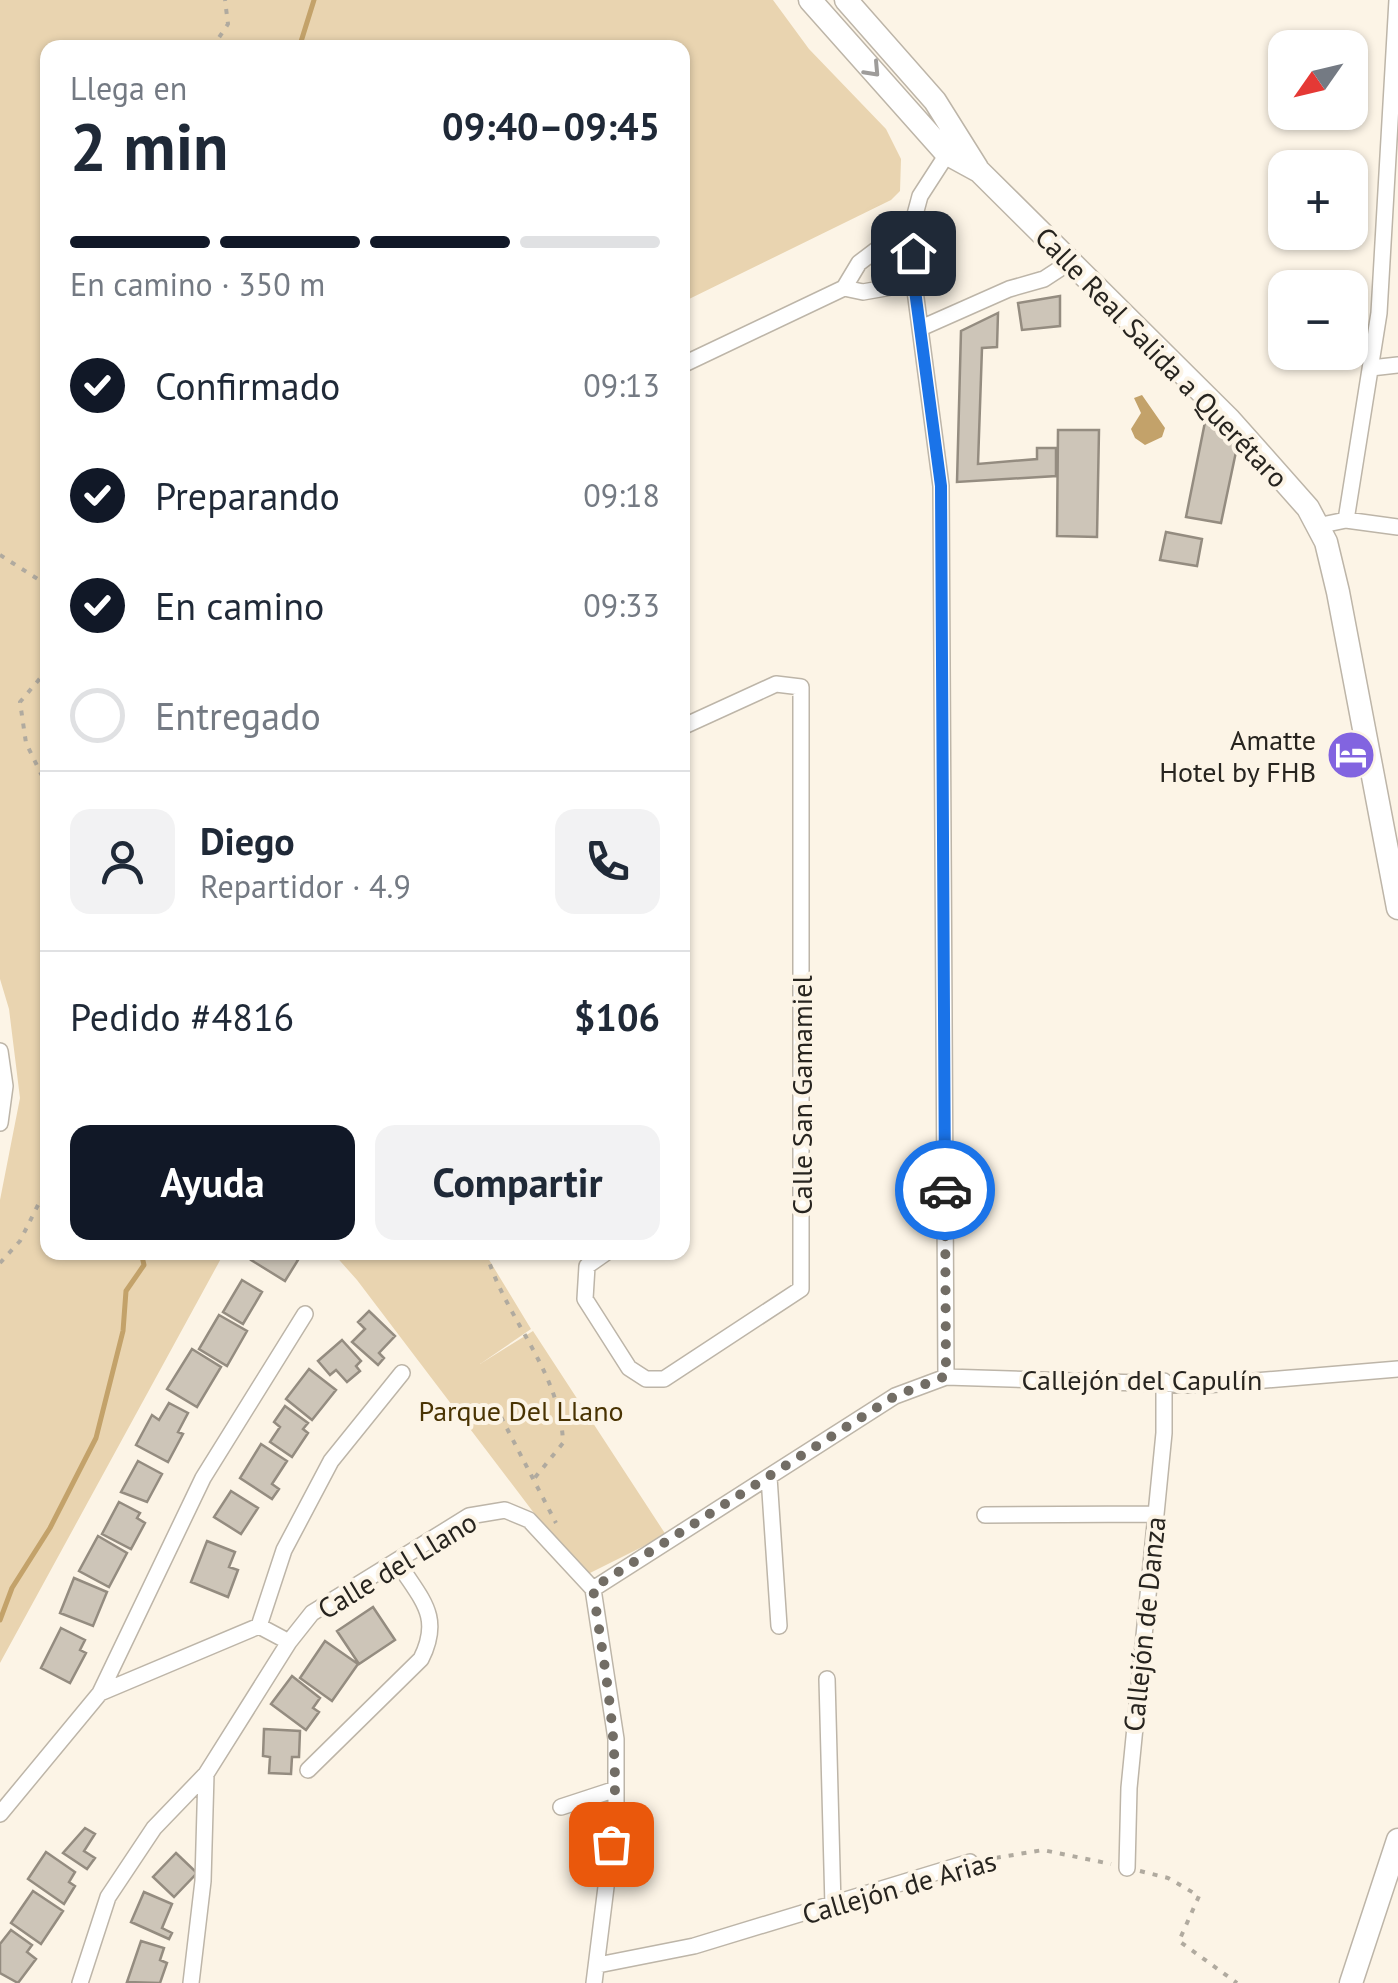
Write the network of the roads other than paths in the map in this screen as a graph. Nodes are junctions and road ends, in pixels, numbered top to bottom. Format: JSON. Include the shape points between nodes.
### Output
{"nodes":[{"id":1,"x":810,"y":0,"type":"edge"},
{"id":2,"x":846,"y":0,"type":"edge"},
{"id":3,"x":1397,"y":0,"type":"edge"},
{"id":4,"x":954,"y":146,"type":"junction"},
{"id":5,"x":912,"y":222,"type":"junction"},
{"id":6,"x":1392,"y":248,"type":"edge"},
{"id":7,"x":1070,"y":262,"type":"junction"},
{"id":8,"x":914,"y":283,"type":"junction"},
{"id":9,"x":844,"y":288,"type":"junction"},
{"id":10,"x":921,"y":328,"type":"junction"},
{"id":11,"x":690,"y":361,"type":"edge"},
{"id":12,"x":1398,"y":364,"type":"edge"},
{"id":13,"x":1371,"y":368,"type":"junction"},
{"id":14,"x":1346,"y":520,"type":"junction"},
{"id":15,"x":1317,"y":526,"type":"junction"},
{"id":16,"x":1398,"y":527,"type":"edge"},
{"id":17,"x":690,"y":723,"type":"edge"},
{"id":18,"x":1398,"y":908,"type":"edge"},
{"id":19,"x":0,"y":1052,"type":"edge"},
{"id":20,"x":0,"y":1123,"type":"edge"},
{"id":21,"x":595,"y":1260,"type":"edge"},
{"id":22,"x":304,"y":1314,"type":"dead end"},
{"id":23,"x":1398,"y":1368,"type":"edge"},
{"id":24,"x":402,"y":1374,"type":"dead end"},
{"id":25,"x":946,"y":1376,"type":"junction"},
{"id":26,"x":1164,"y":1381,"type":"junction"},
{"id":27,"x":770,"y":1478,"type":"junction"},
{"id":28,"x":1155,"y":1514,"type":"junction"},
{"id":29,"x":985,"y":1515,"type":"dead end"},
{"id":30,"x":396,"y":1561,"type":"junction"},
{"id":31,"x":593,"y":1588,"type":"junction"},
{"id":32,"x":259,"y":1626,"type":"junction"},
{"id":33,"x":779,"y":1626,"type":"dead end"},
{"id":34,"x":289,"y":1642,"type":"junction"},
{"id":35,"x":828,"y":1678,"type":"dead end"},
{"id":36,"x":100,"y":1692,"type":"junction"},
{"id":37,"x":308,"y":1770,"type":"dead end"},
{"id":38,"x":206,"y":1774,"type":"junction"},
{"id":39,"x":616,"y":1789,"type":"junction"},
{"id":40,"x":561,"y":1808,"type":"dead end"},
{"id":41,"x":0,"y":1814,"type":"edge"},
{"id":42,"x":1398,"y":1840,"type":"edge"},
{"id":43,"x":970,"y":1862,"type":"road end"},
{"id":44,"x":1127,"y":1868,"type":"road end"},
{"id":45,"x":833,"y":1906,"type":"junction"},
{"id":46,"x":598,"y":1965,"type":"junction"},
{"id":47,"x":80,"y":1983,"type":"edge"},
{"id":48,"x":191,"y":1983,"type":"edge"},
{"id":49,"x":594,"y":1983,"type":"edge"},
{"id":50,"x":1352,"y":1983,"type":"edge"}],
"edges":[{"from":1,"to":4,"type":"street","name":"Calle Real Salida a Querétaro","one_way":true},
{"from":2,"to":4,"type":"street","name":"Calle Real Salida a Querétaro","via":[[935,101]]},
{"from":3,"to":6,"type":"street"},
{"from":4,"to":5,"type":"street","via":[[920,196]]},
{"from":4,"to":7,"type":"street","name":"Calle Real Salida a Querétaro"},
{"from":5,"to":8,"type":"street"},
{"from":5,"to":9,"type":"street","via":[[860,264]]},
{"from":6,"to":13,"type":"street"},
{"from":7,"to":10,"type":"street","via":[[1044,279]]},
{"from":7,"to":15,"type":"street","name":"Calle Real Salida a Querétaro","via":[[1229,419]]},
{"from":8,"to":9,"type":"street","via":[[863,292]]},
{"from":8,"to":10,"type":"street"},
{"from":9,"to":11,"type":"street"},
{"from":10,"to":25,"type":"street","via":[[941,486]]},
{"from":12,"to":13,"type":"street"},
{"from":13,"to":14,"type":"street"},
{"from":14,"to":15,"type":"street"},
{"from":14,"to":16,"type":"street"},
{"from":15,"to":18,"type":"street","name":"Calle Real Salida a Querétaro","via":[[1338,592]]},
{"from":17,"to":21,"type":"street","name":"Calle San Gamamiel","via":[[776,684],[801,687],[801,1289],[664,1379],[646,1379],[629,1368],[585,1299],[586,1266]]},
{"from":19,"to":20,"type":"street"},
{"from":22,"to":36,"type":"street","via":[[203,1478]]},
{"from":23,"to":26,"type":"street","name":"Callejón del Capulín","via":[[1206,1385]]},
{"from":24,"to":32,"type":"street","via":[[332,1461],[284,1550]]},
{"from":25,"to":26,"type":"street","name":"Callejón del Capulín"},
{"from":25,"to":27,"type":"street","via":[[895,1396]]},
{"from":26,"to":28,"type":"street","name":"Callejón de Danza"},
{"from":27,"to":31,"type":"street"},
{"from":27,"to":33,"type":"street"},
{"from":28,"to":29,"type":"street"},
{"from":28,"to":44,"type":"street","name":"Callejón de Danza","via":[[1128,1788]]},
{"from":30,"to":31,"type":"street","name":"Calle del Llano","via":[[470,1516],[506,1510],[530,1520]]},
{"from":30,"to":34,"type":"street","name":"Calle del Llano","via":[[312,1613]]},
{"from":30,"to":37,"type":"street","via":[[432,1618],[431,1638],[421,1659]]},
{"from":31,"to":39,"type":"street","via":[[616,1739]]},
{"from":32,"to":34,"type":"street"},
{"from":32,"to":36,"type":"street"},
{"from":34,"to":38,"type":"street","name":"Calle del Llano"},
{"from":35,"to":45,"type":"street"},
{"from":36,"to":41,"type":"street"},
{"from":38,"to":47,"type":"street","name":"Calle del Llano","via":[[154,1828],[108,1897]]},
{"from":38,"to":48,"type":"street"},
{"from":39,"to":40,"type":"street"},
{"from":39,"to":46,"type":"street"},
{"from":42,"to":50,"type":"street"},
{"from":43,"to":45,"type":"street","name":"Callejón de Arias"},
{"from":45,"to":46,"type":"street","name":"Callejón de Arias","via":[[675,1951]]},
{"from":46,"to":49,"type":"street"}]}
